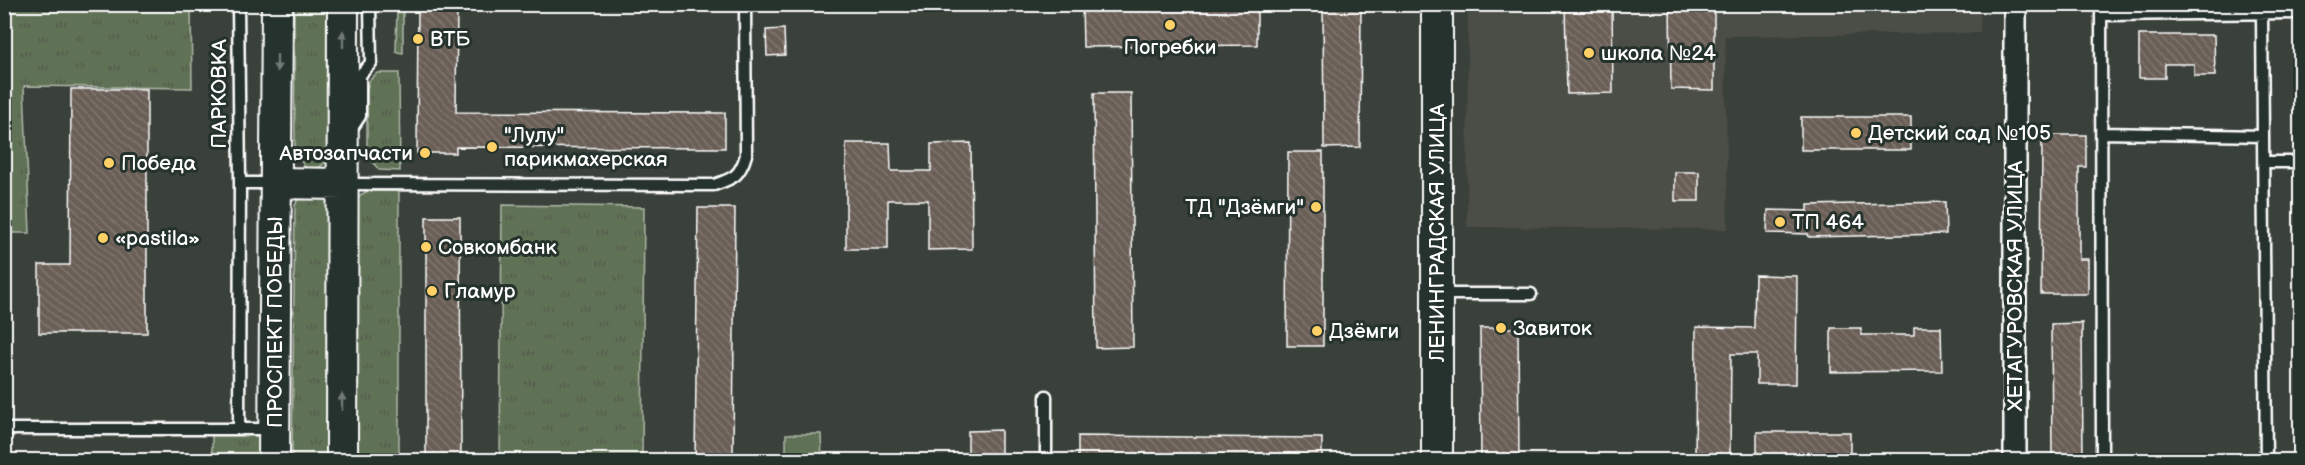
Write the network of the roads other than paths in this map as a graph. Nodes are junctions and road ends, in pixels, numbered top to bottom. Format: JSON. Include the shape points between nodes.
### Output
{"nodes":[{"id":1,"x":238,"y":4,"type":"edge"},
{"id":2,"x":277,"y":4,"type":"edge"},
{"id":3,"x":343,"y":4,"type":"edge"},
{"id":4,"x":370,"y":4,"type":"edge"},
{"id":5,"x":745,"y":4,"type":"edge"},
{"id":6,"x":1437,"y":4,"type":"edge"},
{"id":7,"x":2016,"y":4,"type":"edge"},
{"id":8,"x":2288,"y":9,"type":"edge"},
{"id":9,"x":2101,"y":10,"type":"edge"},
{"id":10,"x":2301,"y":13,"type":"edge"},
{"id":11,"x":2262,"y":14,"type":"junction"},
{"id":12,"x":2102,"y":133,"type":"junction"},
{"id":13,"x":2264,"y":136,"type":"junction"},
{"id":14,"x":343,"y":141,"type":"junction"},
{"id":15,"x":2264,"y":162,"type":"junction"},
{"id":16,"x":2301,"y":162,"type":"edge"},
{"id":17,"x":240,"y":183,"type":"junction"},
{"id":18,"x":276,"y":183,"type":"junction"},
{"id":19,"x":343,"y":184,"type":"junction"},
{"id":20,"x":1436,"y":294,"type":"junction"},
{"id":21,"x":1531,"y":294,"type":"dead end"},
{"id":22,"x":1046,"y":396,"type":"dead end"},
{"id":23,"x":4,"y":429,"type":"edge"},
{"id":24,"x":239,"y":429,"type":"junction"},
{"id":25,"x":274,"y":429,"type":"junction"},
{"id":26,"x":274,"y":460,"type":"edge"},
{"id":27,"x":342,"y":460,"type":"edge"},
{"id":28,"x":1046,"y":460,"type":"edge"},
{"id":29,"x":1437,"y":460,"type":"edge"},
{"id":30,"x":2015,"y":460,"type":"edge"},
{"id":31,"x":2102,"y":460,"type":"edge"},
{"id":32,"x":2266,"y":460,"type":"edge"}],
"edges":[{"from":1,"to":17,"type":"lane","name":"ПАРКОВКА"},
{"from":2,"to":18,"type":"main road","name":"ПРОСПЕКТ ПОБЕДЫ","one_way":true},
{"from":14,"to":3,"type":"main road","one_way":true},
{"from":4,"to":14,"type":"lane","via":[[370,63],[360,75],[360,116]]},
{"from":5,"to":19,"type":"lane","via":[[746,155],[742,170],[731,180],[714,185]]},
{"from":6,"to":20,"type":"main road","name":"ЛЕНИНГРАДСКАЯ УЛИЦА"},
{"from":7,"to":30,"type":"street","name":"ХЕТАГУРОВСКАЯ УЛИЦА"},
{"from":8,"to":10,"type":"lane"},
{"from":8,"to":11,"type":"lane"},
{"from":9,"to":11,"type":"lane"},
{"from":9,"to":12,"type":"lane"},
{"from":11,"to":13,"type":"lane"},
{"from":12,"to":13,"type":"lane"},
{"from":12,"to":31,"type":"lane"},
{"from":13,"to":15,"type":"lane"},
{"from":14,"to":19,"type":"main road"},
{"from":15,"to":16,"type":"lane"},
{"from":15,"to":32,"type":"lane"},
{"from":17,"to":18,"type":"lane"},
{"from":17,"to":24,"type":"lane","name":"ПАРКОВКА"},
{"from":18,"to":19,"type":"main road"},
{"from":18,"to":25,"type":"main road","name":"ПРОСПЕКТ ПОБЕДЫ"},
{"from":27,"to":19,"type":"main road","one_way":true},
{"from":20,"to":21,"type":"lane"},
{"from":20,"to":29,"type":"main road","name":"ЛЕНИНГРАДСКАЯ УЛИЦА"},
{"from":22,"to":28,"type":"lane"},
{"from":23,"to":24,"type":"lane"},
{"from":24,"to":25,"type":"lane"},
{"from":25,"to":26,"type":"main road","name":"ПРОСПЕКТ ПОБЕДЫ"}]}
